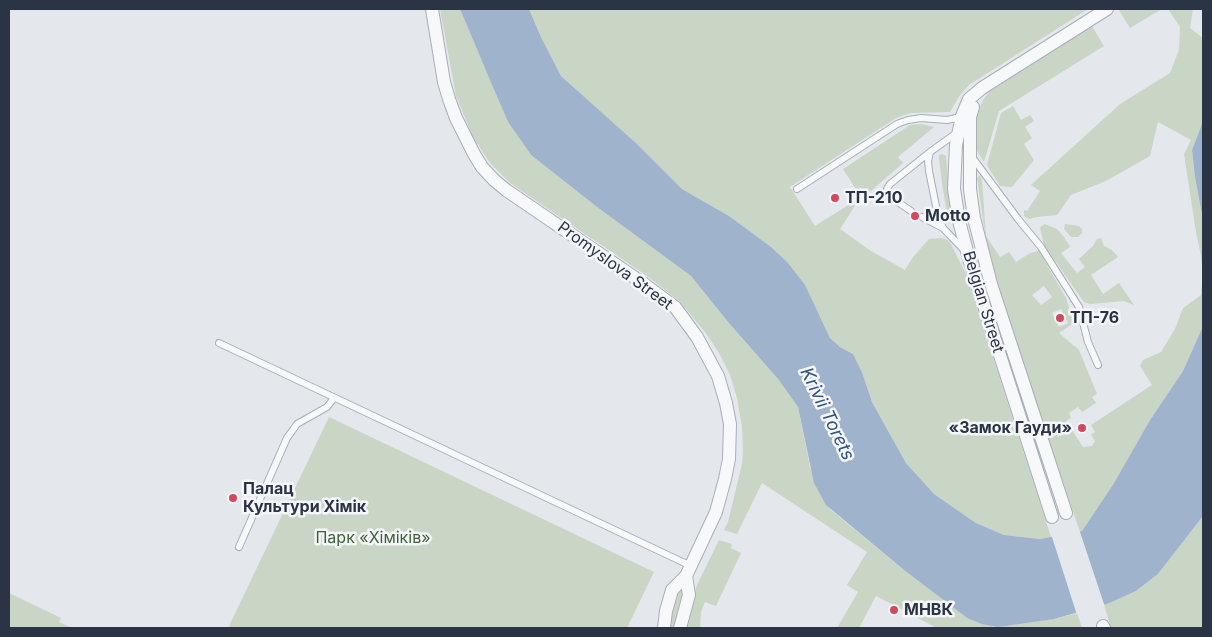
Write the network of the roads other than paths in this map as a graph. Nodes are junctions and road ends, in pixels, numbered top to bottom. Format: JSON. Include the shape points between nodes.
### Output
{"nodes":[{"id":1,"x":432,"y":9,"type":"edge"},
{"id":2,"x":1108,"y":9,"type":"edge"},
{"id":3,"x":982,"y":88,"type":"junction"},
{"id":4,"x":962,"y":116,"type":"junction"},
{"id":5,"x":959,"y":131,"type":"junction"},
{"id":6,"x":930,"y":152,"type":"junction"},
{"id":7,"x":970,"y":154,"type":"junction"},
{"id":8,"x":797,"y":190,"type":"dead end"},
{"id":9,"x":936,"y":206,"type":"dead end"},
{"id":10,"x":911,"y":210,"type":"dead end"},
{"id":11,"x":922,"y":217,"type":"dead end"},
{"id":12,"x":939,"y":219,"type":"dead end"},
{"id":13,"x":943,"y":228,"type":"junction"},
{"id":14,"x":969,"y":259,"type":"junction"},
{"id":15,"x":219,"y":343,"type":"dead end"},
{"id":16,"x":1098,"y":365,"type":"dead end"},
{"id":17,"x":334,"y":398,"type":"junction"},
{"id":18,"x":1066,"y":512,"type":"dead end"},
{"id":19,"x":1052,"y":517,"type":"dead end"},
{"id":20,"x":239,"y":547,"type":"dead end"},
{"id":21,"x":688,"y":571,"type":"junction"},
{"id":22,"x":664,"y":628,"type":"edge"},
{"id":23,"x":680,"y":628,"type":"edge"}],
"edges":[{"from":1,"to":21,"type":"street","name":"Promyslova Street","via":[[449,99],[459,126],[482,167],[506,190],[671,304],[697,337],[714,368],[730,424],[729,459],[716,512]]},
{"from":2,"to":3,"type":"street","name":"Belgian Street"},
{"from":3,"to":4,"type":"street","name":"Belgian Street","via":[[969,99]]},
{"from":3,"to":7,"type":"street","name":"Belgian Street","via":[[970,117]]},
{"from":4,"to":5,"type":"street","name":"Belgian Street"},
{"from":4,"to":8,"type":"lane","via":[[947,120],[915,119],[897,124]]},
{"from":5,"to":6,"type":"lane"},
{"from":5,"to":14,"type":"street","name":"Belgian Street","via":[[954,189]]},
{"from":6,"to":9,"type":"lane","via":[[929,171]]},
{"from":6,"to":10,"type":"lane","via":[[890,184],[888,190],[889,196]]},
{"from":7,"to":16,"type":"lane","via":[[1041,247],[1079,307]]},
{"from":7,"to":18,"type":"street","name":"Belgian Street","via":[[970,189],[982,250]]},
{"from":11,"to":13,"type":"lane"},
{"from":12,"to":13,"type":"lane"},
{"from":13,"to":14,"type":"lane"},
{"from":14,"to":19,"type":"street","name":"Belgian Street"},
{"from":15,"to":17,"type":"lane"},
{"from":17,"to":20,"type":"lane","via":[[327,406],[297,424],[287,438]]},
{"from":17,"to":21,"type":"lane"},
{"from":21,"to":22,"type":"street","name":"Promyslova Street","via":[[672,590]]},
{"from":21,"to":23,"type":"street","via":[[689,595]]}]}
